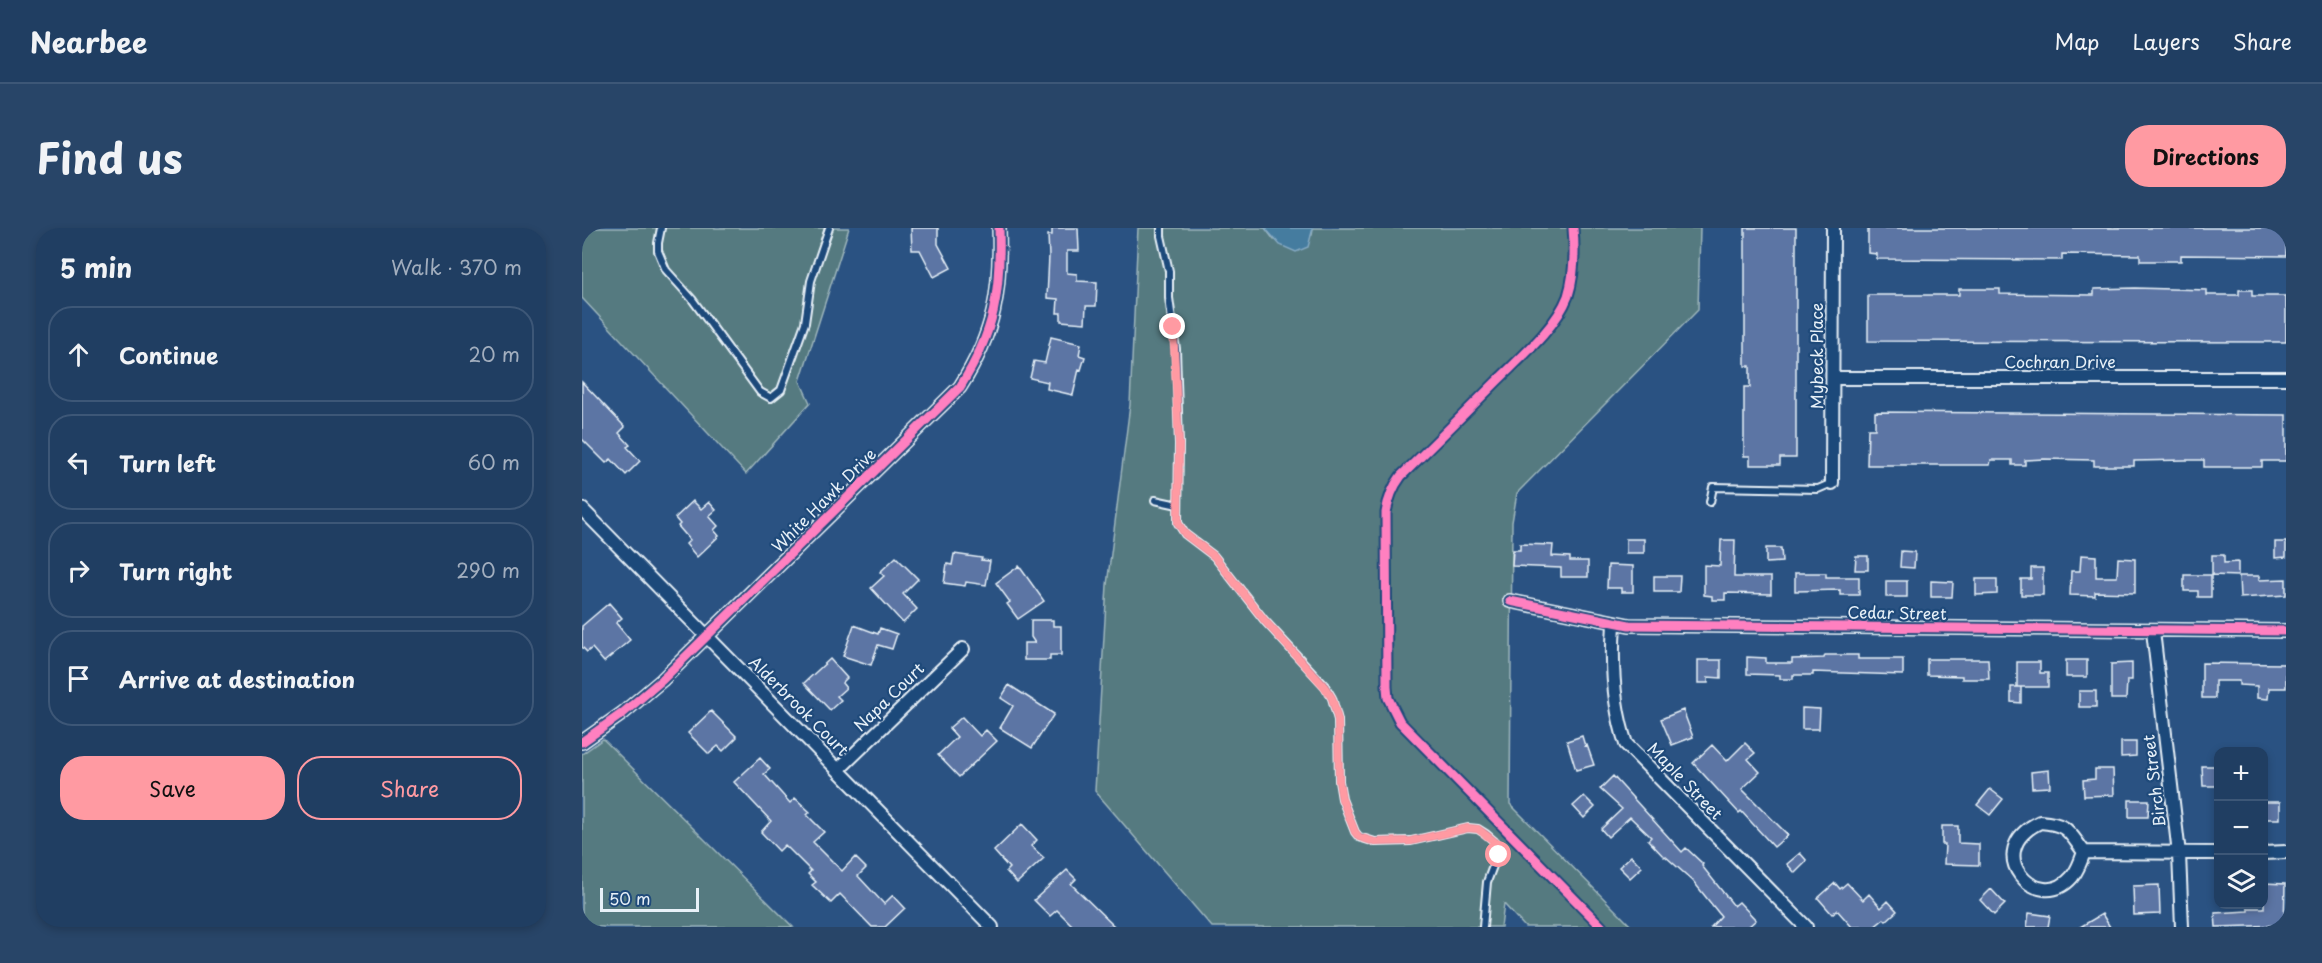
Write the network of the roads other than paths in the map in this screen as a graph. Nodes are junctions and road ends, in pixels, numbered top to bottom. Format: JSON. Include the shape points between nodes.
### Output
{"nodes":[{"id":1,"x":661,"y":228,"type":"edge"},
{"id":2,"x":829,"y":228,"type":"edge"},
{"id":3,"x":999,"y":228,"type":"edge"},
{"id":4,"x":1161,"y":228,"type":"edge"},
{"id":5,"x":1833,"y":228,"type":"edge"},
{"id":6,"x":1834,"y":378,"type":"junction"},
{"id":7,"x":2286,"y":378,"type":"edge"},
{"id":8,"x":1832,"y":483,"type":"joint"},
{"id":9,"x":1155,"y":500,"type":"dead end"},
{"id":10,"x":1710,"y":502,"type":"dead end"},
{"id":11,"x":1178,"y":505,"type":"junction"},
{"id":12,"x":582,"y":509,"type":"edge"},
{"id":13,"x":1510,"y":602,"type":"dead end"},
{"id":14,"x":1614,"y":624,"type":"junction"},
{"id":15,"x":2153,"y":631,"type":"junction"},
{"id":16,"x":2286,"y":631,"type":"edge"},
{"id":17,"x":707,"y":637,"type":"junction"},
{"id":18,"x":963,"y":649,"type":"dead end"},
{"id":19,"x":582,"y":742,"type":"edge"},
{"id":20,"x":838,"y":770,"type":"junction"},
{"id":21,"x":2084,"y":852,"type":"junction"},
{"id":22,"x":2286,"y":852,"type":"edge"},
{"id":23,"x":2214,"y":853,"type":"edge"},
{"id":24,"x":2268,"y":853,"type":"edge"},
{"id":25,"x":2179,"y":854,"type":"junction"},
{"id":26,"x":992,"y":927,"type":"edge"},
{"id":27,"x":1483,"y":927,"type":"edge"},
{"id":28,"x":1806,"y":927,"type":"edge"},
{"id":29,"x":2182,"y":927,"type":"edge"}],
"edges":[{"from":1,"to":2,"type":"lane","via":[[658,251],[666,270],[760,392],[771,398],[781,390],[805,323],[811,281]]},
{"from":3,"to":17,"type":"street","name":"White Hawk Drive","via":[[999,283],[991,325],[960,387]]},
{"from":4,"to":11,"type":"lane","via":[[1176,349]]},
{"from":5,"to":6,"type":"street","name":"Mybeck Place"},
{"from":6,"to":7,"type":"street","name":"Cochran Drive"},
{"from":6,"to":8,"type":"street","name":"Mybeck Place"},
{"from":8,"to":10,"type":"lane","via":[[1818,489],[1713,487]]},
{"from":9,"to":11,"type":"lane"},
{"from":11,"to":27,"type":"lane","via":[[1180,529],[1214,556],[1332,698],[1340,732],[1340,790],[1357,834],[1375,842],[1411,841],[1468,828],[1478,829],[1498,846],[1499,855],[1487,882]]},
{"from":12,"to":17,"type":"street","name":"Alderbrook Court"},
{"from":13,"to":14,"type":"street","name":"Cedar Street"},
{"from":14,"to":15,"type":"street","name":"Cedar Street"},
{"from":14,"to":28,"type":"street","name":"Maple Street","via":[[1614,687],[1626,744]]},
{"from":15,"to":16,"type":"street","name":"Cedar Street"},
{"from":15,"to":25,"type":"street","name":"Birch Street"},
{"from":17,"to":19,"type":"street","name":"White Hawk Drive","via":[[642,698]]},
{"from":17,"to":20,"type":"street","name":"Alderbrook Court"},
{"from":18,"to":20,"type":"street","name":"Napa Court"},
{"from":20,"to":26,"type":"street","name":"Alderbrook Court"},
{"from":21,"to":21,"type":"street","via":[[2066,828],[2040,822],[2025,829],[2013,853],[2017,872],[2025,881],[2048,889],[2071,879]]},
{"from":21,"to":25,"type":"street"},
{"from":22,"to":24,"type":"street"},
{"from":23,"to":25,"type":"street"},
{"from":25,"to":29,"type":"street","name":"Birch Street"}]}
